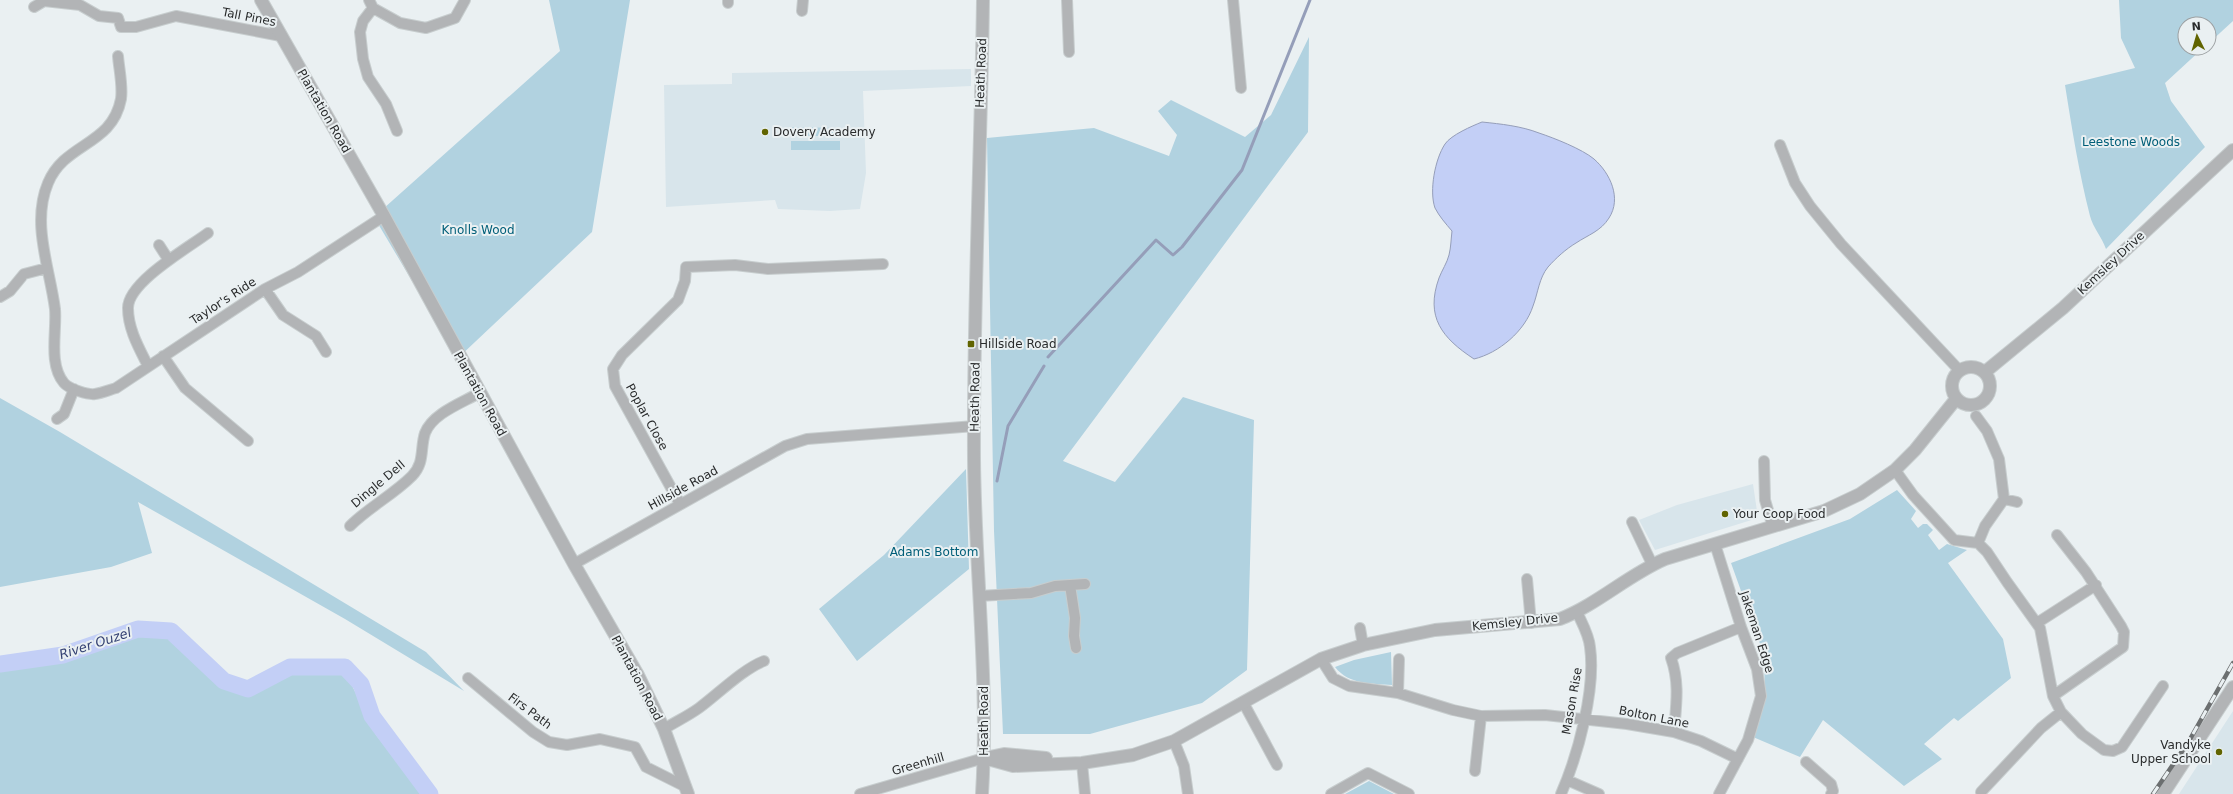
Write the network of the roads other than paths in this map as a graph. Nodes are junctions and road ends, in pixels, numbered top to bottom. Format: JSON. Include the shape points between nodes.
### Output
{"nodes":[{"id":1,"x":261,"y":0,"type":"edge"},
{"id":2,"x":465,"y":0,"type":"edge"},
{"id":3,"x":803,"y":0,"type":"edge"},
{"id":4,"x":983,"y":0,"type":"edge"},
{"id":5,"x":1067,"y":0,"type":"edge"},
{"id":6,"x":1234,"y":0,"type":"edge"},
{"id":7,"x":371,"y":4,"type":"edge"},
{"id":8,"x":34,"y":7,"type":"dead end"},
{"id":9,"x":802,"y":11,"type":"dead end"},
{"id":10,"x":281,"y":36,"type":"junction"},
{"id":11,"x":1069,"y":52,"type":"dead end"},
{"id":12,"x":118,"y":56,"type":"dead end"},
{"id":13,"x":1240,"y":88,"type":"dead end"},
{"id":14,"x":397,"y":131,"type":"dead end"},
{"id":15,"x":1780,"y":145,"type":"dead end"},
{"id":16,"x":2233,"y":150,"type":"edge"},
{"id":17,"x":384,"y":216,"type":"junction"},
{"id":18,"x":208,"y":233,"type":"dead end"},
{"id":19,"x":159,"y":245,"type":"dead end"},
{"id":20,"x":168,"y":259,"type":"junction"},
{"id":21,"x":883,"y":264,"type":"dead end"},
{"id":22,"x":47,"y":268,"type":"junction"},
{"id":23,"x":265,"y":289,"type":"junction"},
{"id":24,"x":0,"y":297,"type":"edge"},
{"id":25,"x":326,"y":352,"type":"dead end"},
{"id":26,"x":163,"y":356,"type":"junction"},
{"id":27,"x":148,"y":366,"type":"junction"},
{"id":28,"x":1958,"y":370,"type":"junction"},
{"id":29,"x":1985,"y":372,"type":"junction"},
{"id":30,"x":74,"y":389,"type":"junction"},
{"id":31,"x":479,"y":393,"type":"junction"},
{"id":32,"x":1956,"y":399,"type":"junction"},
{"id":33,"x":1976,"y":416,"type":"dead end"},
{"id":34,"x":57,"y":419,"type":"dead end"},
{"id":35,"x":975,"y":426,"type":"junction"},
{"id":36,"x":248,"y":441,"type":"dead end"},
{"id":37,"x":1764,"y":461,"type":"dead end"},
{"id":38,"x":1895,"y":470,"type":"junction"},
{"id":39,"x":2004,"y":499,"type":"junction"},
{"id":40,"x":2017,"y":502,"type":"dead end"},
{"id":41,"x":680,"y":504,"type":"junction"},
{"id":42,"x":1632,"y":522,"type":"dead end"},
{"id":43,"x":350,"y":526,"type":"dead end"},
{"id":44,"x":1773,"y":527,"type":"junction"},
{"id":45,"x":2057,"y":535,"type":"dead end"},
{"id":46,"x":1978,"y":543,"type":"junction"},
{"id":47,"x":1715,"y":544,"type":"junction"},
{"id":48,"x":574,"y":564,"type":"junction"},
{"id":49,"x":1652,"y":564,"type":"junction"},
{"id":50,"x":1527,"y":579,"type":"dead end"},
{"id":51,"x":1085,"y":584,"type":"dead end"},
{"id":52,"x":1070,"y":585,"type":"junction"},
{"id":53,"x":2095,"y":586,"type":"junction"},
{"id":54,"x":979,"y":596,"type":"junction"},
{"id":55,"x":1577,"y":612,"type":"junction"},
{"id":56,"x":1531,"y":623,"type":"junction"},
{"id":57,"x":2037,"y":623,"type":"junction"},
{"id":58,"x":1741,"y":627,"type":"junction"},
{"id":59,"x":1360,"y":628,"type":"dead end"},
{"id":60,"x":1363,"y":645,"type":"junction"},
{"id":61,"x":1076,"y":648,"type":"dead end"},
{"id":62,"x":1321,"y":659,"type":"junction"},
{"id":63,"x":1399,"y":659,"type":"dead end"},
{"id":64,"x":764,"y":661,"type":"dead end"},
{"id":65,"x":468,"y":678,"type":"dead end"},
{"id":66,"x":2163,"y":686,"type":"dead end"},
{"id":67,"x":2233,"y":687,"type":"edge"},
{"id":68,"x":1398,"y":693,"type":"junction"},
{"id":69,"x":2053,"y":696,"type":"junction"},
{"id":70,"x":1243,"y":702,"type":"junction"},
{"id":71,"x":2061,"y":712,"type":"junction"},
{"id":72,"x":1481,"y":716,"type":"junction"},
{"id":73,"x":1584,"y":719,"type":"junction"},
{"id":74,"x":664,"y":728,"type":"junction"},
{"id":75,"x":1674,"y":732,"type":"junction"},
{"id":76,"x":1174,"y":741,"type":"junction"},
{"id":77,"x":984,"y":758,"type":"junction"},
{"id":78,"x":1738,"y":759,"type":"junction"},
{"id":79,"x":1806,"y":762,"type":"dead end"},
{"id":80,"x":1082,"y":763,"type":"junction"},
{"id":81,"x":1277,"y":765,"type":"dead end"},
{"id":82,"x":1475,"y":772,"type":"dead end"},
{"id":83,"x":1567,"y":780,"type":"junction"},
{"id":84,"x":687,"y":790,"type":"edge"},
{"id":85,"x":1981,"y":792,"type":"dead end"},
{"id":86,"x":860,"y":794,"type":"edge"},
{"id":87,"x":982,"y":794,"type":"edge"},
{"id":88,"x":1085,"y":794,"type":"edge"},
{"id":89,"x":1188,"y":794,"type":"edge"},
{"id":90,"x":1331,"y":794,"type":"edge"},
{"id":91,"x":1409,"y":794,"type":"edge"},
{"id":92,"x":1561,"y":794,"type":"edge"},
{"id":93,"x":1599,"y":794,"type":"edge"},
{"id":94,"x":1719,"y":794,"type":"edge"},
{"id":95,"x":1831,"y":794,"type":"edge"},
{"id":96,"x":2163,"y":794,"type":"edge"}],
"edges":[{"from":1,"to":10,"type":"street","name":"Plantation Road"},
{"from":2,"to":7,"type":"street","via":[[455,18],[426,28],[400,23]]},
{"from":3,"to":9,"type":"street"},
{"from":4,"to":35,"type":"street","name":"Heath Road","via":[[977,212]]},
{"from":5,"to":11,"type":"street"},
{"from":6,"to":13,"type":"street"},
{"from":7,"to":14,"type":"street","via":[[360,32],[362,59],[368,77],[386,104]]},
{"from":8,"to":10,"type":"street","name":"Tall Pines","via":[[44,1],[80,5],[99,16],[118,18],[121,27],[136,27],[176,16]]},
{"from":10,"to":17,"type":"street","name":"Plantation Road"},
{"from":12,"to":22,"type":"street","name":"Taylor's Ride","via":[[122,97],[115,119],[101,134],[62,161],[48,183],[42,241]]},
{"from":15,"to":28,"type":"street","via":[[1795,183],[1810,206],[1841,244]]},
{"from":16,"to":29,"type":"street","name":"Kemsley Drive","via":[[2063,308]]},
{"from":17,"to":23,"type":"street","name":"Taylor's Ride","via":[[298,272]]},
{"from":17,"to":31,"type":"street","name":"Plantation Road"},
{"from":18,"to":20,"type":"street"},
{"from":19,"to":20,"type":"street"},
{"from":20,"to":27,"type":"street","via":[[139,285],[132,294],[128,307],[130,326]]},
{"from":21,"to":41,"type":"street","name":"Poplar Close","via":[[768,269],[686,263],[685,281],[678,300],[622,356],[613,369],[615,386]]},
{"from":22,"to":24,"type":"street","via":[[24,274],[10,291]]},
{"from":22,"to":30,"type":"street","name":"Taylor's Ride","via":[[55,309],[58,374],[65,384]]},
{"from":23,"to":25,"type":"street","via":[[283,315],[316,336]]},
{"from":23,"to":26,"type":"street","name":"Taylor's Ride"},
{"from":26,"to":27,"type":"street","name":"Taylor's Ride"},
{"from":26,"to":36,"type":"street","via":[[185,388]]},
{"from":27,"to":30,"type":"street","name":"Taylor's Ride","via":[[116,388],[95,394]]},
{"from":28,"to":29,"type":"street","via":[[1971,366]]},
{"from":28,"to":32,"type":"street","via":[[1951,386]]},
{"from":29,"to":32,"type":"street","via":[[1990,386],[1984,400],[1970,405]]},
{"from":30,"to":34,"type":"street","via":[[64,414]]},
{"from":31,"to":43,"type":"street","name":"Dingle Dell","via":[[436,418],[426,433],[422,459],[413,475]]},
{"from":31,"to":48,"type":"street","name":"Plantation Road"},
{"from":32,"to":38,"type":"street","name":"Kemsley Drive","via":[[1915,450]]},
{"from":33,"to":39,"type":"street","via":[[1987,431],[1999,459]]},
{"from":35,"to":41,"type":"street","name":"Hillside Road","via":[[807,439],[785,446]]},
{"from":35,"to":54,"type":"street","name":"Heath Road"},
{"from":37,"to":44,"type":"street","via":[[1765,500]]},
{"from":38,"to":44,"type":"street","name":"Kemsley Drive","via":[[1860,494],[1824,511]]},
{"from":38,"to":46,"type":"street","via":[[1913,495],[1954,540]]},
{"from":39,"to":40,"type":"street"},
{"from":39,"to":46,"type":"street","via":[[1985,526]]},
{"from":41,"to":48,"type":"street","name":"Hillside Road"},
{"from":42,"to":49,"type":"street"},
{"from":44,"to":47,"type":"street","name":"Kemsley Drive"},
{"from":45,"to":53,"type":"street"},
{"from":46,"to":57,"type":"street"},
{"from":47,"to":49,"type":"street","name":"Kemsley Drive"},
{"from":47,"to":58,"type":"street","name":"Jakeman Edge"},
{"from":48,"to":74,"type":"street","name":"Plantation Road","via":[[638,675]]},
{"from":49,"to":55,"type":"street","name":"Kemsley Drive"},
{"from":50,"to":56,"type":"street"},
{"from":51,"to":52,"type":"street"},
{"from":52,"to":54,"type":"street","via":[[1055,586],[1031,593]]},
{"from":52,"to":61,"type":"street"},
{"from":53,"to":57,"type":"street"},
{"from":53,"to":69,"type":"street","via":[[2124,632],[2123,647]]},
{"from":54,"to":77,"type":"street","name":"Heath Road","via":[[985,710]]},
{"from":55,"to":56,"type":"street","name":"Kemsley Drive","via":[[1560,619]]},
{"from":55,"to":73,"type":"street","name":"Mason Rise","via":[[1590,645],[1592,663]]},
{"from":56,"to":60,"type":"street","name":"Kemsley Drive","via":[[1435,630]]},
{"from":57,"to":69,"type":"street"},
{"from":58,"to":75,"type":"street","via":[[1676,653],[1671,658],[1678,688]]},
{"from":58,"to":78,"type":"street","name":"Jakeman Edge","via":[[1757,669],[1761,696],[1748,740]]},
{"from":59,"to":60,"type":"street"},
{"from":60,"to":62,"type":"street","name":"Kemsley Drive"},
{"from":62,"to":68,"type":"street","name":"Bolton Lane","via":[[1333,678],[1349,686]]},
{"from":62,"to":70,"type":"street","name":"Kemsley Drive"},
{"from":63,"to":68,"type":"street"},
{"from":64,"to":74,"type":"street","via":[[751,666],[697,710]]},
{"from":65,"to":84,"type":"street","name":"Firs Path","via":[[533,732],[549,742],[567,745],[600,739],[635,747],[646,767]]},
{"from":66,"to":71,"type":"street","via":[[2122,747],[2113,751],[2104,750],[2082,734]]},
{"from":67,"to":96,"type":"street"},
{"from":68,"to":72,"type":"street","name":"Bolton Lane"},
{"from":69,"to":71,"type":"street"},
{"from":70,"to":76,"type":"street","name":"Kemsley Drive"},
{"from":70,"to":81,"type":"street"},
{"from":71,"to":85,"type":"street","via":[[2040,728]]},
{"from":72,"to":73,"type":"street","name":"Bolton Lane","via":[[1546,715]]},
{"from":72,"to":82,"type":"street"},
{"from":73,"to":75,"type":"street","name":"Bolton Lane"},
{"from":73,"to":83,"type":"street","name":"Mason Rise"},
{"from":74,"to":84,"type":"street","name":"Plantation Road"},
{"from":75,"to":78,"type":"street","name":"Bolton Lane","via":[[1701,741]]},
{"from":76,"to":80,"type":"street","name":"Kemsley Drive","via":[[1133,755]]},
{"from":76,"to":89,"type":"street","via":[[1184,766]]},
{"from":77,"to":80,"type":"street","name":"Kemsley Drive","via":[[1004,754]]},
{"from":77,"to":86,"type":"street","name":"Greenhill"},
{"from":77,"to":87,"type":"street","name":"Heath Road"},
{"from":78,"to":94,"type":"street","name":"Jakeman Edge"},
{"from":79,"to":95,"type":"street","via":[[1831,784],[1834,791]]},
{"from":80,"to":88,"type":"street"},
{"from":83,"to":92,"type":"street","name":"Mason Rise"},
{"from":83,"to":93,"type":"street"},
{"from":90,"to":91,"type":"street","via":[[1368,773]]}]}
